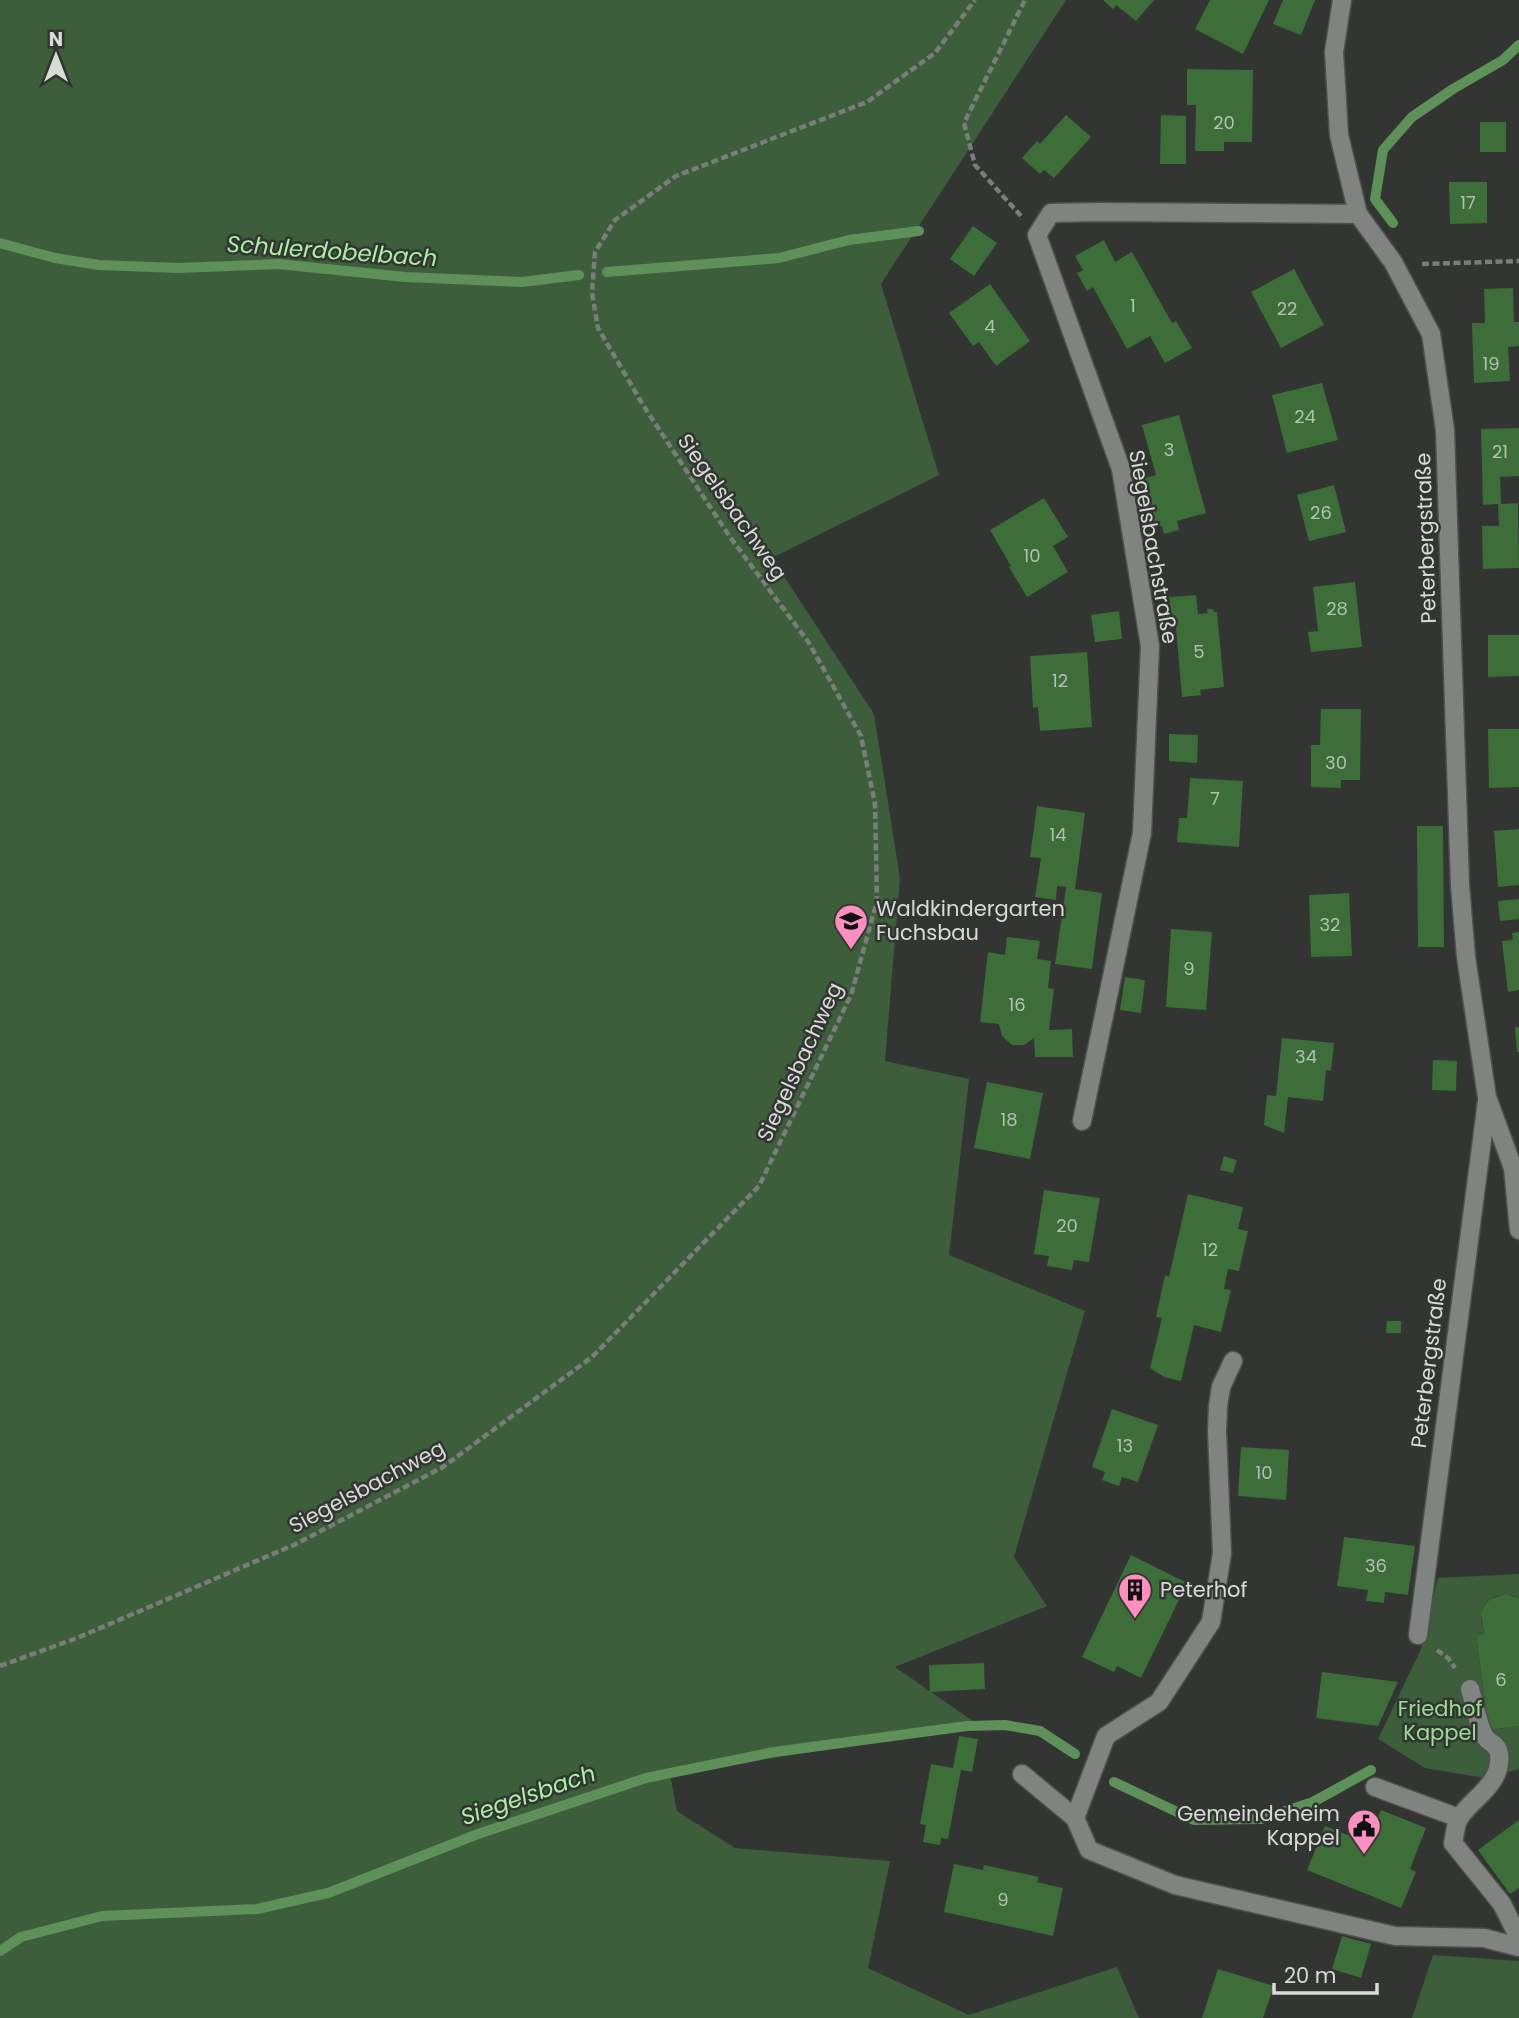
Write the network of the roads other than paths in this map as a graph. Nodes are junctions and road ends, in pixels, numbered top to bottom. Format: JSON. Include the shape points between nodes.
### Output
{"nodes":[{"id":1,"x":1342,"y":0,"type":"edge"},
{"id":2,"x":1358,"y":214,"type":"junction"},
{"id":3,"x":1487,"y":1097,"type":"junction"},
{"id":4,"x":1082,"y":1121,"type":"dead end"},
{"id":5,"x":1519,"y":1230,"type":"edge"},
{"id":6,"x":1233,"y":1361,"type":"dead end"},
{"id":7,"x":1418,"y":1635,"type":"dead end"},
{"id":8,"x":1470,"y":1689,"type":"dead end"},
{"id":9,"x":1022,"y":1774,"type":"dead end"},
{"id":10,"x":1375,"y":1787,"type":"dead end"},
{"id":11,"x":1075,"y":1818,"type":"junction"},
{"id":12,"x":1459,"y":1818,"type":"junction"},
{"id":13,"x":1519,"y":1938,"type":"edge"},
{"id":14,"x":1519,"y":1947,"type":"edge"}],
"edges":[{"from":1,"to":2,"type":"street","name":"Peterbergstraße","via":[[1334,52],[1339,135]]},
{"from":2,"to":3,"type":"street","name":"Peterbergstraße","via":[[1393,262],[1431,334],[1445,429],[1460,885]]},
{"from":2,"to":4,"type":"street","name":"Siegelsbachstraße","via":[[1051,214],[1037,235],[1121,468],[1150,646],[1142,833]]},
{"from":3,"to":5,"type":"street","name":"Peterbergstraße","via":[[1513,1168]]},
{"from":3,"to":7,"type":"street","name":"Peterbergstraße"},
{"from":6,"to":11,"type":"street","via":[[1218,1406],[1223,1553],[1211,1622],[1159,1703],[1106,1736]]},
{"from":8,"to":12,"type":"street","via":[[1484,1735],[1498,1748],[1499,1756],[1497,1771],[1485,1791]]},
{"from":9,"to":11,"type":"street"},
{"from":10,"to":12,"type":"street"},
{"from":11,"to":14,"type":"street","via":[[1088,1850],[1175,1885],[1395,1936],[1484,1938]]},
{"from":12,"to":13,"type":"street","via":[[1453,1843],[1502,1904]]}]}
